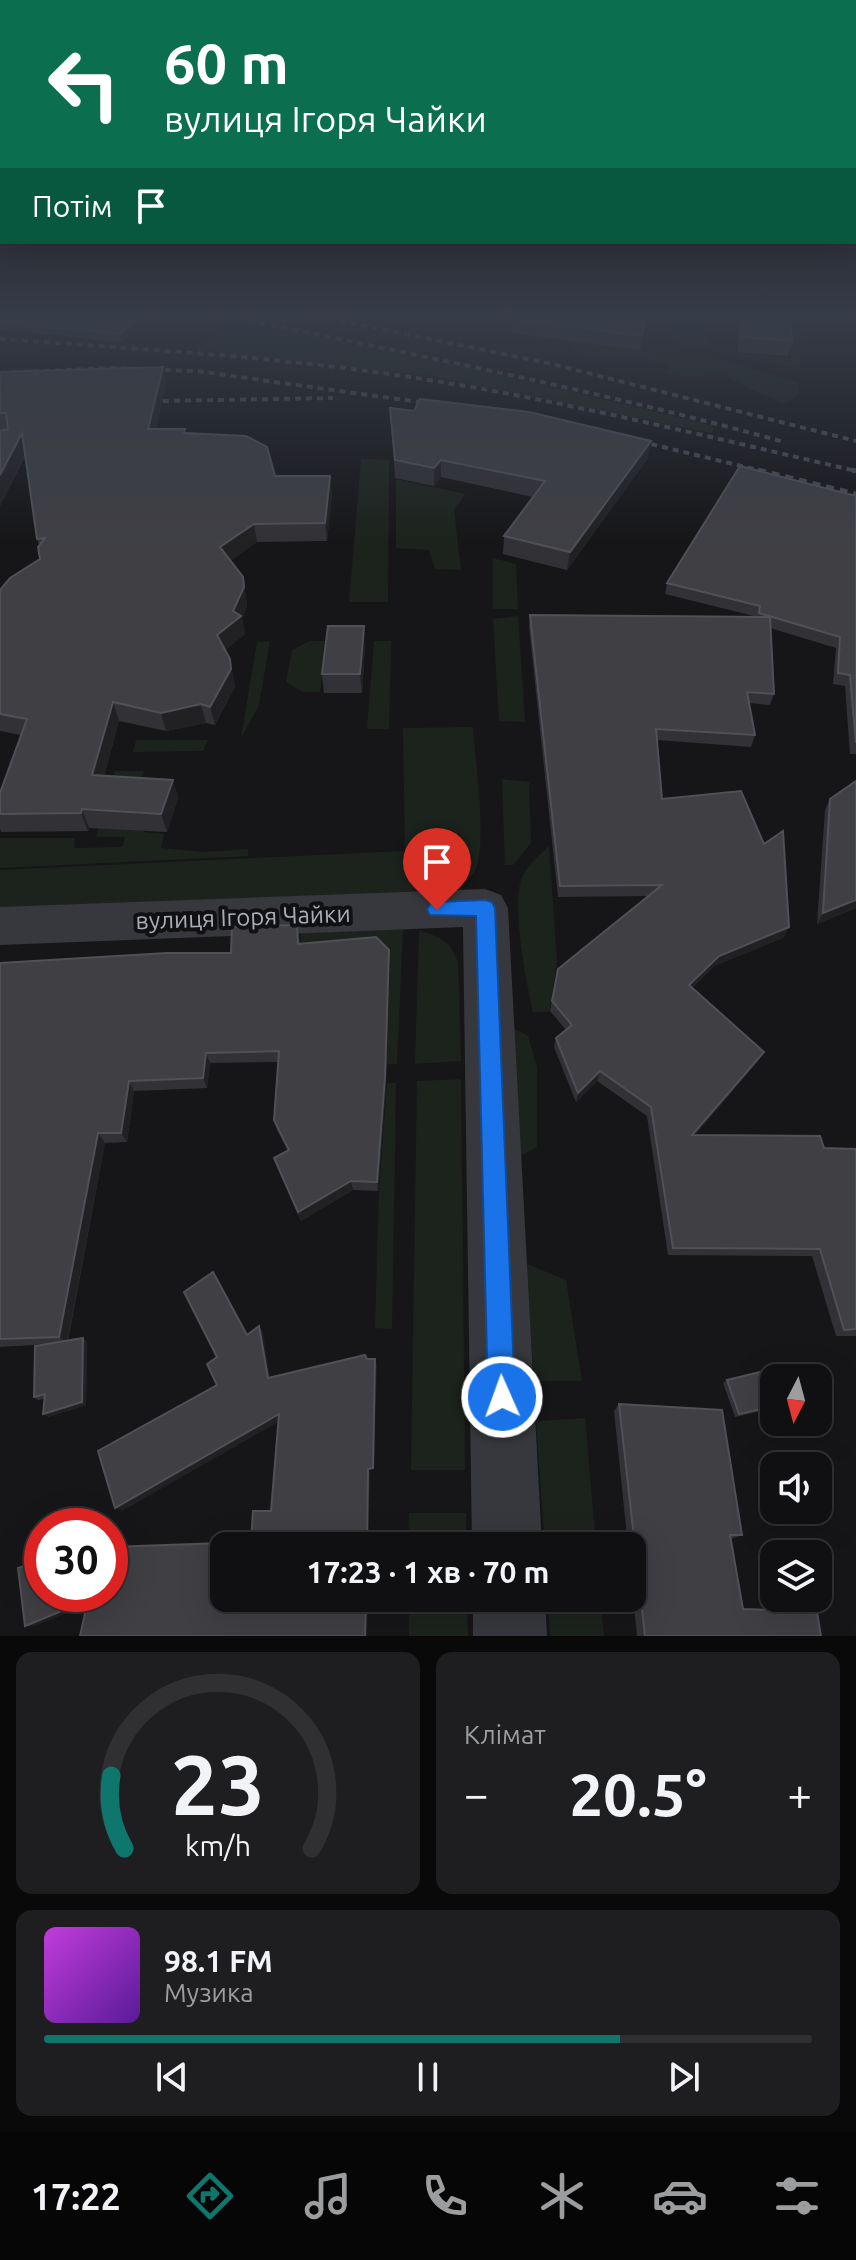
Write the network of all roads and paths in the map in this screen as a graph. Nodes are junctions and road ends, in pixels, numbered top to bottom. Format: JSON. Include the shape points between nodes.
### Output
{"nodes":[{"id":1,"x":0,"y":926,"type":"edge"},
{"id":2,"x":507,"y":1532,"type":"edge"},
{"id":3,"x":509,"y":1612,"type":"edge"},
{"id":4,"x":510,"y":1636,"type":"edge"}],
"edges":[{"from":1,"to":2,"type":"street","name":"вулиця Ігоря Чайки","via":[[485,908]]},
{"from":3,"to":4,"type":"street"}]}
